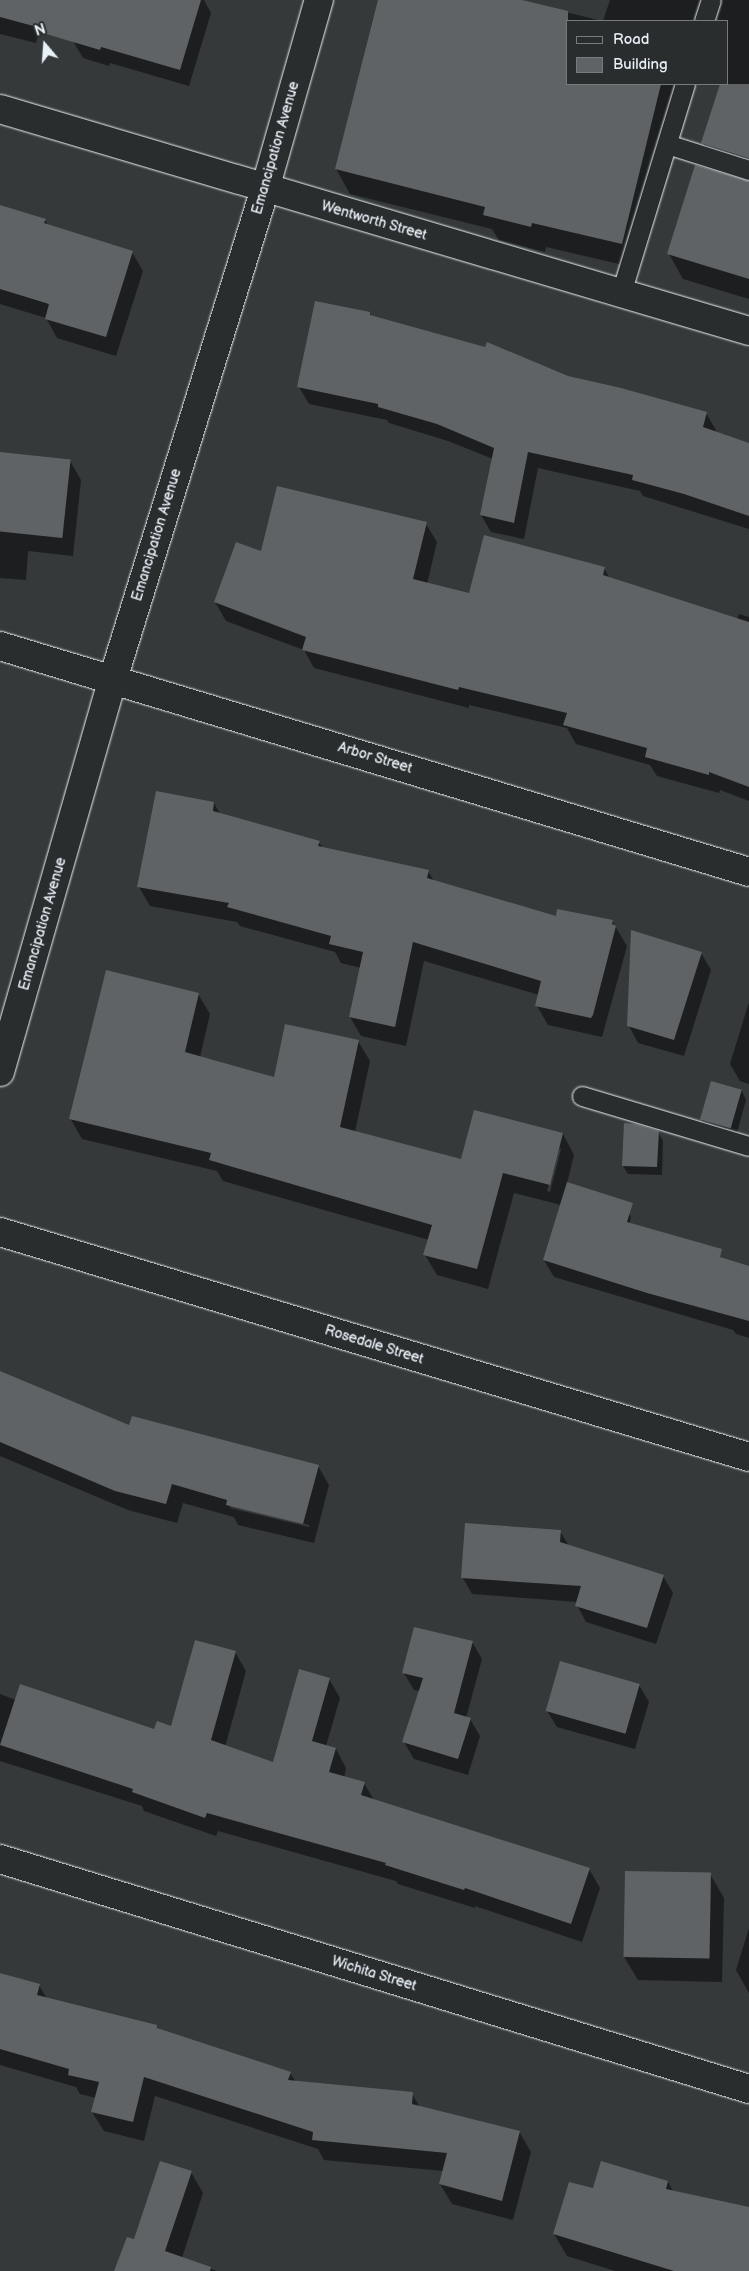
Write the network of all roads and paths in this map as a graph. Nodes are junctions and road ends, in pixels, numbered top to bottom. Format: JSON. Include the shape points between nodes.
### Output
{"nodes":[{"id":1,"x":319,"y":0,"type":"edge"},
{"id":2,"x":711,"y":0,"type":"edge"},
{"id":3,"x":704,"y":20,"type":"edge"},
{"id":4,"x":686,"y":85,"type":"edge"},
{"id":5,"x":0,"y":109,"type":"edge"},
{"id":6,"x":667,"y":144,"type":"junction"},
{"id":7,"x":749,"y":170,"type":"edge"},
{"id":8,"x":265,"y":189,"type":"junction"},
{"id":9,"x":621,"y":293,"type":"junction"},
{"id":10,"x":749,"y":331,"type":"edge"},
{"id":11,"x":0,"y":646,"type":"edge"},
{"id":12,"x":113,"y":679,"type":"junction"},
{"id":13,"x":749,"y":872,"type":"edge"},
{"id":14,"x":0,"y":1072,"type":"edge"},
{"id":15,"x":582,"y":1096,"type":"dead end"},
{"id":16,"x":749,"y":1146,"type":"edge"},
{"id":17,"x":0,"y":1232,"type":"edge"},
{"id":18,"x":749,"y":1457,"type":"edge"},
{"id":19,"x":0,"y":1860,"type":"edge"},
{"id":20,"x":749,"y":2089,"type":"edge"}],
"edges":[{"from":1,"to":8,"type":"street","name":"Emancipation Avenue"},
{"from":2,"to":3,"type":"lane"},
{"from":4,"to":6,"type":"lane"},
{"from":5,"to":8,"type":"street","name":"Wentworth Street"},
{"from":6,"to":7,"type":"lane"},
{"from":6,"to":9,"type":"lane"},
{"from":8,"to":9,"type":"street","name":"Wentworth Street"},
{"from":8,"to":12,"type":"street","name":"Emancipation Avenue"},
{"from":9,"to":10,"type":"street","name":"Wentworth Street"},
{"from":11,"to":12,"type":"street","name":"Arbor Street"},
{"from":12,"to":13,"type":"street","name":"Arbor Street"},
{"from":12,"to":14,"type":"street","name":"Emancipation Avenue"},
{"from":15,"to":16,"type":"lane"},
{"from":17,"to":18,"type":"street","name":"Rosedale Street"},
{"from":19,"to":20,"type":"street","name":"Wichita Street"}]}
